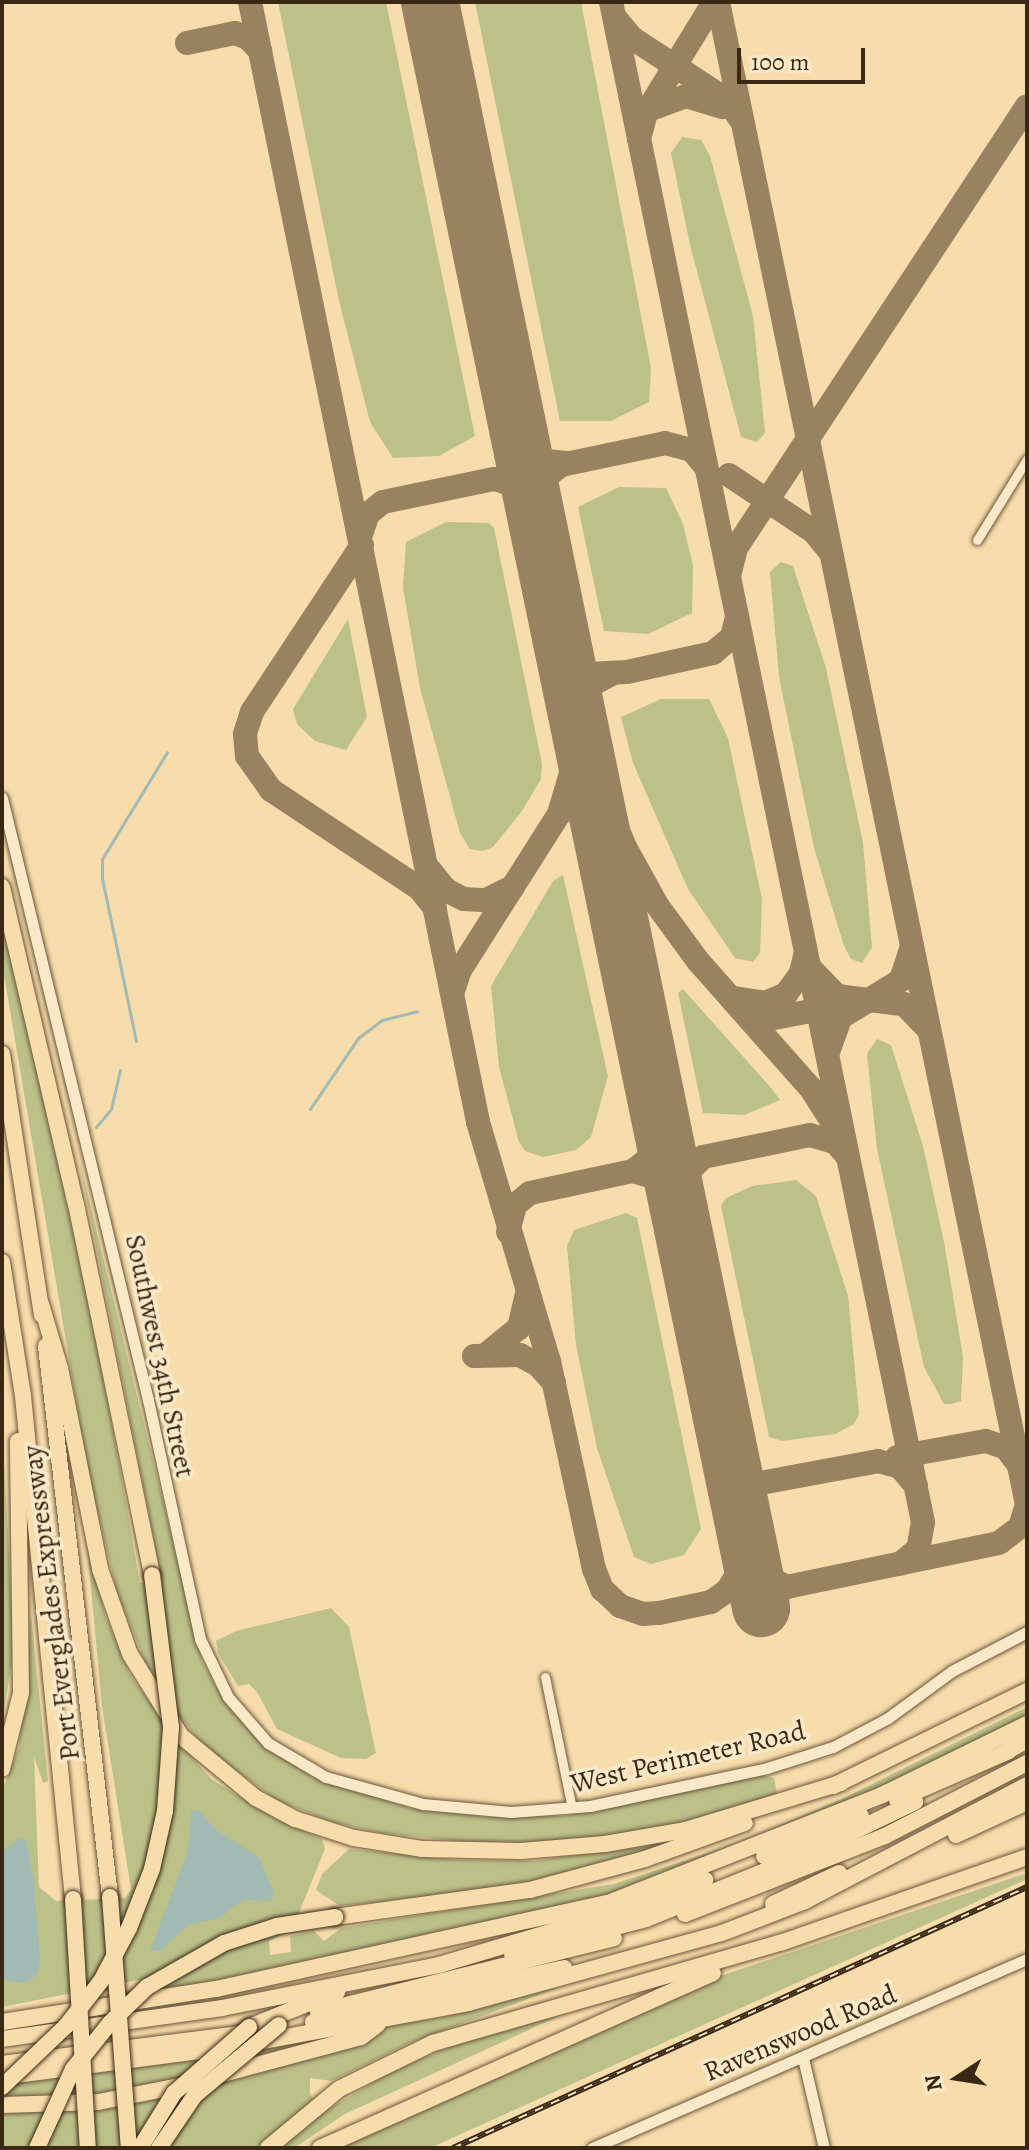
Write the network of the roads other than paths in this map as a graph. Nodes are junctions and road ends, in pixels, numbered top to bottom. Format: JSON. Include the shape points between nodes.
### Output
{"nodes":[{"id":1,"x":1027,"y":459,"type":"edge"},
{"id":2,"x":977,"y":540,"type":"dead end"},
{"id":3,"x":2,"y":798,"type":"edge"},
{"id":4,"x":2,"y":887,"type":"edge"},
{"id":5,"x":2,"y":1054,"type":"edge"},
{"id":6,"x":2,"y":1262,"type":"edge"},
{"id":7,"x":41,"y":1304,"type":"junction"},
{"id":8,"x":23,"y":1396,"type":"junction"},
{"id":9,"x":1027,"y":1632,"type":"edge"},
{"id":10,"x":545,"y":1677,"type":"dead end"},
{"id":11,"x":1027,"y":1691,"type":"edge"},
{"id":12,"x":1027,"y":1724,"type":"edge"},
{"id":13,"x":1027,"y":1740,"type":"edge"},
{"id":14,"x":1009,"y":1751,"type":"junction"},
{"id":15,"x":1027,"y":1763,"type":"edge"},
{"id":16,"x":2,"y":1769,"type":"edge"},
{"id":17,"x":1027,"y":1775,"type":"edge"},
{"id":18,"x":841,"y":1783,"type":"junction"},
{"id":19,"x":1027,"y":1785,"type":"edge"},
{"id":20,"x":1027,"y":1802,"type":"edge"},
{"id":21,"x":423,"y":1804,"type":"joint"},
{"id":22,"x":572,"y":1808,"type":"junction"},
{"id":23,"x":1027,"y":1857,"type":"edge"},
{"id":24,"x":869,"y":1869,"type":"junction"},
{"id":25,"x":783,"y":1942,"type":"junction"},
{"id":26,"x":1027,"y":1959,"type":"edge"},
{"id":27,"x":383,"y":2021,"type":"junction"},
{"id":28,"x":2,"y":2022,"type":"edge"},
{"id":29,"x":2,"y":2039,"type":"edge"},
{"id":30,"x":803,"y":2058,"type":"junction"},
{"id":31,"x":2,"y":2064,"type":"edge"},
{"id":32,"x":2,"y":2077,"type":"edge"},
{"id":33,"x":2,"y":2087,"type":"edge"},
{"id":34,"x":2,"y":2105,"type":"edge"},
{"id":35,"x":37,"y":2148,"type":"edge"},
{"id":36,"x":88,"y":2148,"type":"edge"},
{"id":37,"x":129,"y":2148,"type":"edge"},
{"id":38,"x":140,"y":2148,"type":"edge"},
{"id":39,"x":159,"y":2148,"type":"edge"},
{"id":40,"x":268,"y":2148,"type":"edge"},
{"id":41,"x":320,"y":2148,"type":"edge"},
{"id":42,"x":592,"y":2148,"type":"edge"},
{"id":43,"x":824,"y":2148,"type":"edge"}],
"edges":[{"from":1,"to":2,"type":"street"},
{"from":3,"to":21,"type":"street","name":"Southwest 34th Street","via":[[207,1659],[242,1717],[288,1758],[342,1783]]},
{"from":4,"to":33,"type":"highway","bridge":true,"via":[[76,1204],[152,1575],[171,1727],[165,1811],[152,1869],[129,1928],[101,1981],[66,2026]]},
{"from":5,"to":7,"type":"highway","name":"Port Everglades Expressway"},
{"from":6,"to":8,"type":"highway","name":"Port Everglades Expressway"},
{"from":7,"to":18,"type":"highway","via":[[60,1368],[95,1549],[130,1654],[181,1736],[223,1775],[275,1809],[380,1844],[521,1851],[674,1832]]},
{"from":7,"to":37,"type":"highway","name":"Port Everglades Expressway","bridge":true,"via":[[110,1897]]},
{"from":8,"to":16,"type":"highway","via":[[18,1423],[21,1693]]},
{"from":8,"to":36,"type":"highway","name":"Port Everglades Expressway","bridge":true,"via":[[73,1899]]},
{"from":9,"to":22,"type":"street","name":"West Perimeter Road","via":[[952,1671],[878,1724],[820,1752]]},
{"from":10,"to":22,"type":"street"},
{"from":11,"to":18,"type":"highway"},
{"from":12,"to":28,"type":"highway","via":[[882,1795],[608,1903],[216,1989]]},
{"from":13,"to":14,"type":"highway"},
{"from":14,"to":29,"type":"highway","via":[[645,1904],[439,1965],[222,2008]]},
{"from":14,"to":38,"type":"highway","bridge":true,"via":[[809,1853],[646,1919],[336,1992],[249,2027],[174,2093]]},
{"from":15,"to":39,"type":"highway","bridge":true,"via":[[885,1836],[692,1912],[560,1955],[344,2004],[279,2025],[195,2095]]},
{"from":17,"to":31,"type":"highway","via":[[926,1831],[755,1912],[649,1947],[266,2030]]},
{"from":18,"to":35,"type":"highway","bridge":true,"via":[[720,1833],[579,1878],[467,1901],[335,1917],[231,1940],[147,1987],[73,2069]]},
{"from":19,"to":24,"type":"highway"},
{"from":20,"to":24,"type":"highway"},
{"from":21,"to":22,"type":"street","name":"West Perimeter Road","via":[[497,1812]]},
{"from":23,"to":25,"type":"highway"},
{"from":24,"to":27,"type":"highway","via":[[778,1913],[693,1943]]},
{"from":25,"to":40,"type":"highway","via":[[433,2043],[339,2089]]},
{"from":25,"to":41,"type":"highway"},
{"from":26,"to":30,"type":"street","name":"Ravenswood Road"},
{"from":27,"to":32,"type":"highway"},
{"from":27,"to":34,"type":"highway","via":[[361,2037],[153,2094],[68,2105]]},
{"from":30,"to":42,"type":"street","name":"Ravenswood Road"},
{"from":30,"to":43,"type":"street"}]}
